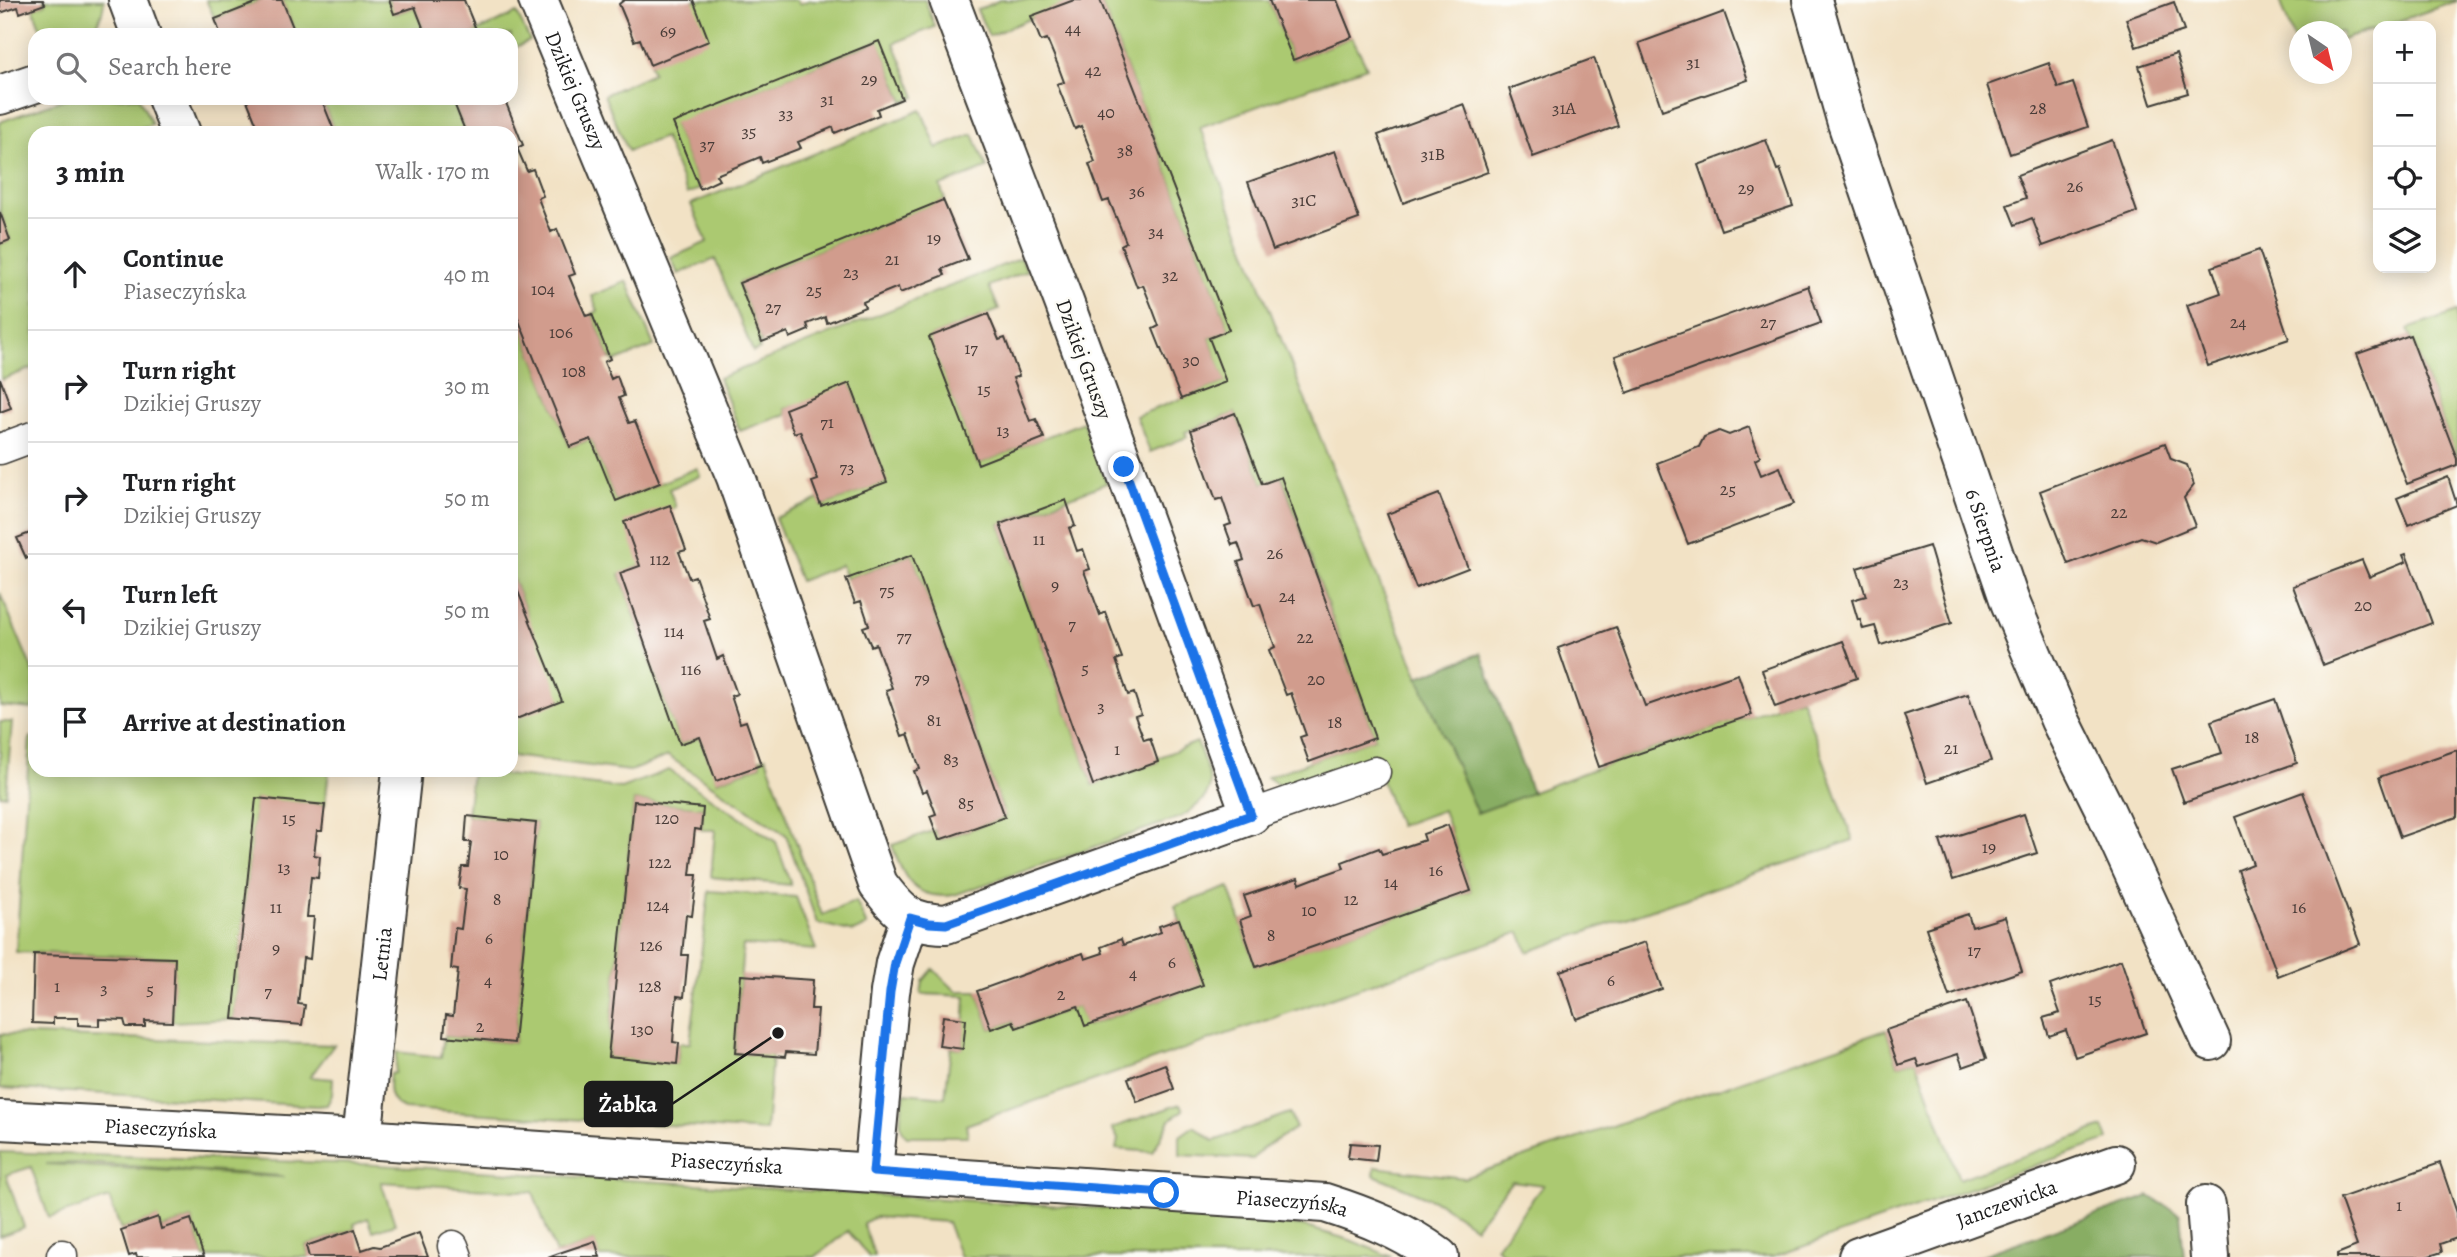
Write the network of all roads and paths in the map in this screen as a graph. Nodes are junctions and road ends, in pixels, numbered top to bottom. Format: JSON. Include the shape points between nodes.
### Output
{"nodes":[{"id":1,"x":128,"y":0,"type":"edge"},
{"id":2,"x":538,"y":0,"type":"edge"},
{"id":3,"x":950,"y":0,"type":"edge"},
{"id":4,"x":1812,"y":0,"type":"edge"},
{"id":5,"x":138,"y":28,"type":"edge"},
{"id":6,"x":28,"y":85,"type":"edge"},
{"id":7,"x":0,"y":95,"type":"edge"},
{"id":8,"x":170,"y":105,"type":"edge"},
{"id":9,"x":178,"y":126,"type":"edge"},
{"id":10,"x":28,"y":439,"type":"edge"},
{"id":11,"x":0,"y":449,"type":"edge"},
{"id":12,"x":1375,"y":772,"type":"dead end"},
{"id":13,"x":401,"y":777,"type":"edge"},
{"id":14,"x":1251,"y":815,"type":"junction"},
{"id":15,"x":910,"y":918,"type":"junction"},
{"id":16,"x":2211,"y":1041,"type":"dead end"},
{"id":17,"x":0,"y":1120,"type":"edge"},
{"id":18,"x":362,"y":1139,"type":"junction"},
{"id":19,"x":2116,"y":1164,"type":"dead end"},
{"id":20,"x":873,"y":1172,"type":"junction"},
{"id":21,"x":2206,"y":1205,"type":"dead end"},
{"id":22,"x":1439,"y":1257,"type":"edge"},
{"id":23,"x":1858,"y":1257,"type":"edge"},
{"id":24,"x":2210,"y":1257,"type":"edge"}],
"edges":[{"from":1,"to":5,"type":"street"},
{"from":2,"to":15,"type":"street","name":"Dzikiej Gruszy","via":[[736,477],[878,884]]},
{"from":3,"to":14,"type":"street","name":"Dzikiej Gruszy"},
{"from":4,"to":16,"type":"street","name":"6 Sierpnia","via":[[1847,123],[2010,602],[2060,720]]},
{"from":6,"to":7,"type":"street"},
{"from":8,"to":9,"type":"street"},
{"from":10,"to":11,"type":"lane"},
{"from":12,"to":14,"type":"lane"},
{"from":13,"to":18,"type":"street","name":"Letnia"},
{"from":14,"to":15,"type":"street","via":[[946,924]]},
{"from":15,"to":20,"type":"street","via":[[890,992]]},
{"from":17,"to":18,"type":"street","name":"Piaseczyńska"},
{"from":18,"to":20,"type":"street","name":"Piaseczyńska"},
{"from":19,"to":23,"type":"street","name":"Janczewicka"},
{"from":20,"to":22,"type":"street","name":"Piaseczyńska","via":[[1325,1203],[1369,1217]]},
{"from":21,"to":24,"type":"street"}]}
